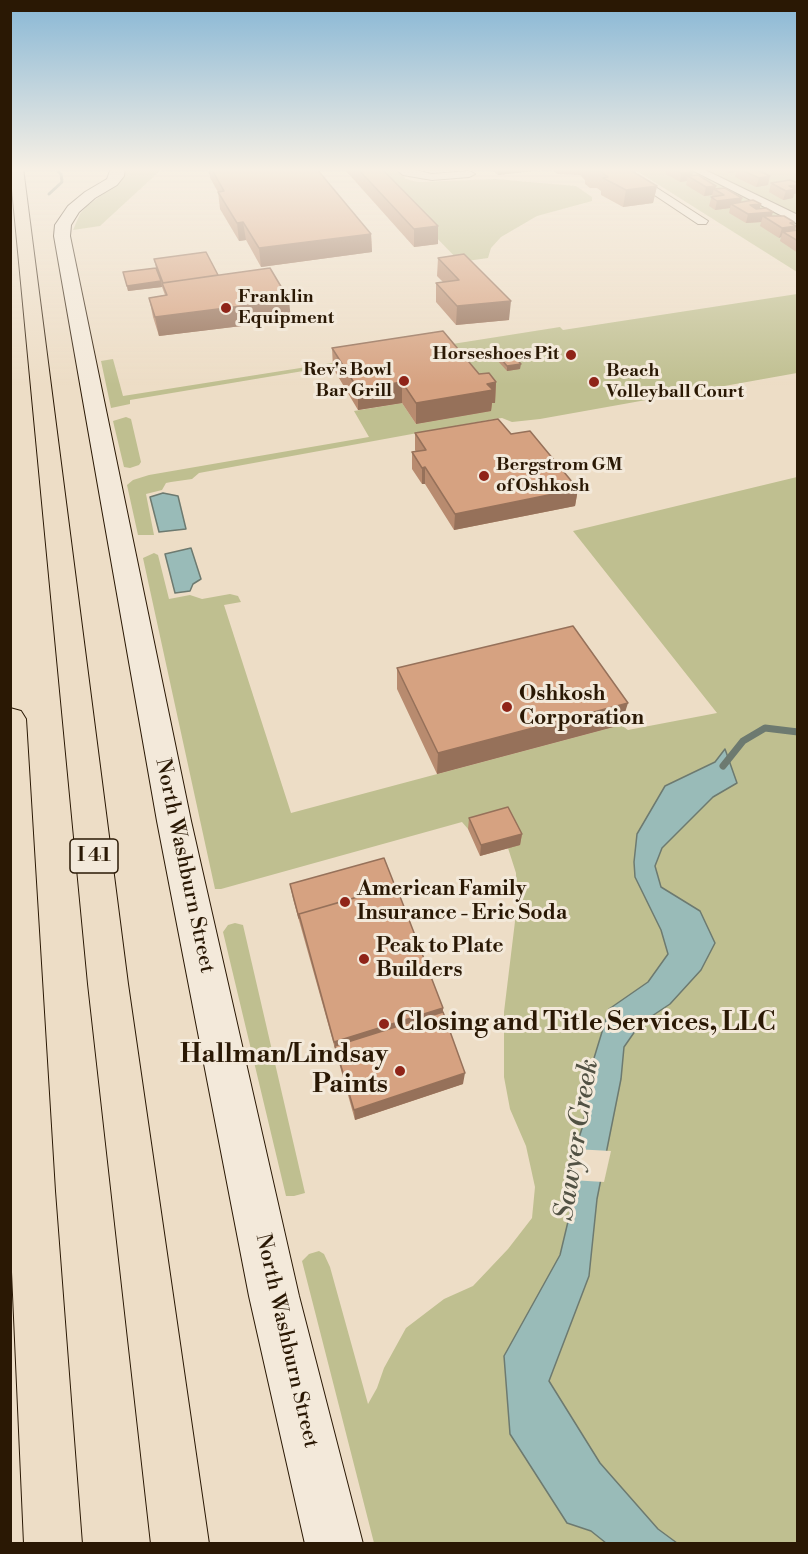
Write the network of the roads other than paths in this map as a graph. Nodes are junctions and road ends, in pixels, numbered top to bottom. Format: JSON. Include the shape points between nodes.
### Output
{"nodes":[{"id":1,"x":24,"y":241,"type":"edge"},
{"id":2,"x":63,"y":241,"type":"edge"},
{"id":3,"x":10,"y":719,"type":"edge"},
{"id":4,"x":53,"y":1544,"type":"edge"},
{"id":5,"x":180,"y":1544,"type":"edge"},
{"id":6,"x":334,"y":1544,"type":"edge"}],
"edges":[{"from":1,"to":5,"type":"highway","number":"I 41","via":[[108,984]]},
{"from":2,"to":6,"type":"street","name":"North Washburn Street","via":[[174,821],[272,1286]]},
{"from":3,"to":4,"type":"highway"}]}
